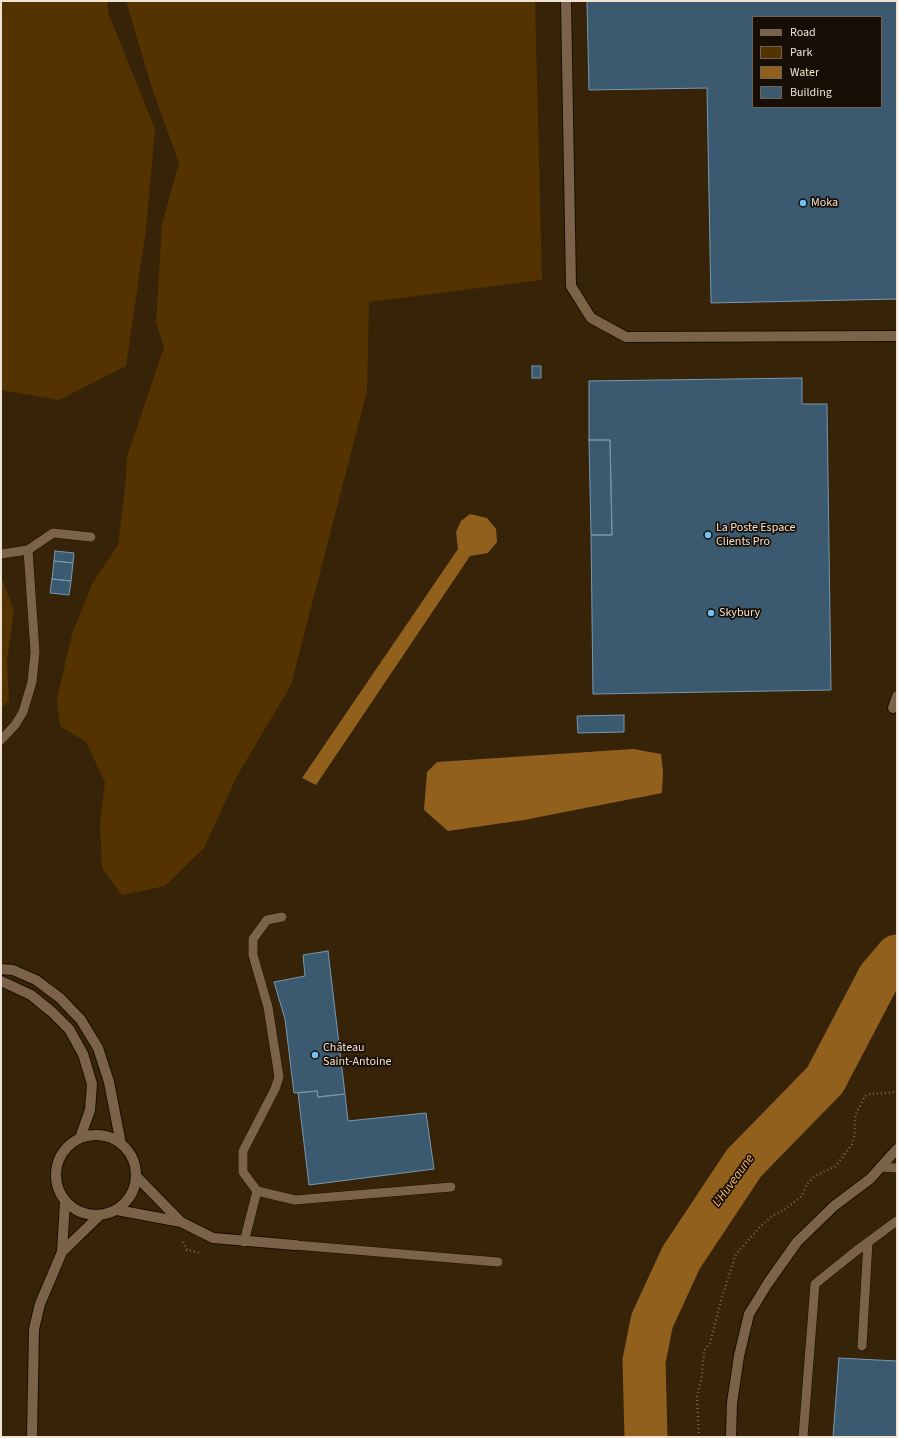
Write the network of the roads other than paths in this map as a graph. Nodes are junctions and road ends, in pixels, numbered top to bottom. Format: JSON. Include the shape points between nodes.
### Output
{"nodes":[{"id":1,"x":566,"y":1,"type":"edge"},
{"id":2,"x":897,"y":336,"type":"edge"},
{"id":3,"x":91,"y":537,"type":"dead end"},
{"id":4,"x":28,"y":550,"type":"junction"},
{"id":5,"x":1,"y":554,"type":"edge"},
{"id":6,"x":897,"y":696,"type":"edge"},
{"id":7,"x":893,"y":708,"type":"dead end"},
{"id":8,"x":1,"y":740,"type":"edge"},
{"id":9,"x":282,"y":917,"type":"dead end"},
{"id":10,"x":1,"y":969,"type":"edge"},
{"id":11,"x":1,"y":981,"type":"edge"},
{"id":12,"x":80,"y":1138,"type":"junction"},
{"id":13,"x":121,"y":1144,"type":"junction"},
{"id":14,"x":897,"y":1149,"type":"edge"},
{"id":15,"x":880,"y":1167,"type":"junction"},
{"id":16,"x":897,"y":1168,"type":"edge"},
{"id":17,"x":136,"y":1176,"type":"junction"},
{"id":18,"x":451,"y":1187,"type":"dead end"},
{"id":19,"x":257,"y":1191,"type":"junction"},
{"id":20,"x":65,"y":1202,"type":"junction"},
{"id":21,"x":117,"y":1210,"type":"junction"},
{"id":22,"x":99,"y":1216,"type":"junction"},
{"id":23,"x":897,"y":1221,"type":"edge"},
{"id":24,"x":181,"y":1222,"type":"junction"},
{"id":25,"x":244,"y":1242,"type":"junction"},
{"id":26,"x":868,"y":1242,"type":"junction"},
{"id":27,"x":295,"y":1245,"type":"joint"},
{"id":28,"x":62,"y":1252,"type":"junction"},
{"id":29,"x":498,"y":1262,"type":"dead end"},
{"id":30,"x":862,"y":1346,"type":"dead end"},
{"id":31,"x":32,"y":1437,"type":"edge"},
{"id":32,"x":731,"y":1437,"type":"edge"},
{"id":33,"x":803,"y":1437,"type":"edge"}],
"edges":[{"from":1,"to":2,"type":"street","via":[[571,286],[591,318],[626,337]]},
{"from":3,"to":4,"type":"lane","via":[[53,533]]},
{"from":4,"to":5,"type":"lane"},
{"from":4,"to":8,"type":"lane","via":[[35,652],[32,682],[23,712]]},
{"from":6,"to":7,"type":"street"},
{"from":9,"to":19,"type":"lane","via":[[267,920],[253,939],[253,954],[268,1007],[279,1077],[243,1152],[243,1172]]},
{"from":10,"to":13,"type":"street","via":[[13,970],[36,980],[60,998],[81,1020],[98,1048],[109,1082]]},
{"from":11,"to":12,"type":"street","via":[[31,995],[52,1012],[69,1029],[83,1054],[92,1084],[90,1110]]},
{"from":12,"to":13,"type":"street","via":[[102,1135]]},
{"from":12,"to":20,"type":"street","via":[[69,1144],[56,1166],[58,1191]]},
{"from":13,"to":17,"type":"street","via":[[130,1153],[135,1164]]},
{"from":14,"to":15,"type":"street"},
{"from":15,"to":16,"type":"lane"},
{"from":15,"to":32,"type":"street","via":[[796,1242],[749,1314],[732,1403]]},
{"from":17,"to":21,"type":"street","via":[[131,1195]]},
{"from":17,"to":24,"type":"street"},
{"from":18,"to":19,"type":"lane","via":[[295,1200]]},
{"from":19,"to":25,"type":"lane"},
{"from":20,"to":22,"type":"street","via":[[80,1213]]},
{"from":20,"to":28,"type":"street"},
{"from":21,"to":22,"type":"street"},
{"from":21,"to":24,"type":"street"},
{"from":22,"to":28,"type":"street"},
{"from":23,"to":26,"type":"lane"},
{"from":24,"to":25,"type":"street","via":[[213,1238]]},
{"from":25,"to":27,"type":"street"},
{"from":26,"to":30,"type":"lane"},
{"from":26,"to":33,"type":"lane","via":[[815,1284]]},
{"from":27,"to":29,"type":"lane"},
{"from":28,"to":31,"type":"street","via":[[40,1304],[34,1329]]}]}
